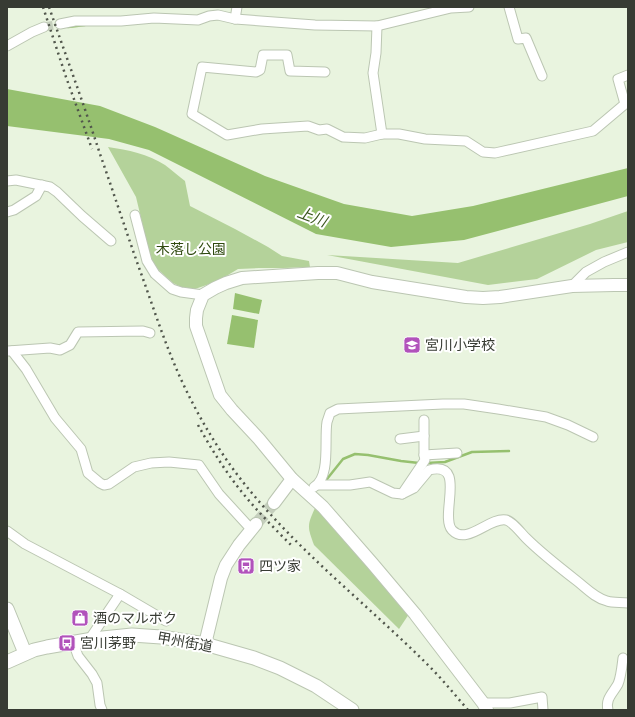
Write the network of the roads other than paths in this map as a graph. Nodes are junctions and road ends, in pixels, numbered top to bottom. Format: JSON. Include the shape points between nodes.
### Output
{"nodes":[{"id":1,"x":237,"y":7,"type":"edge"},
{"id":2,"x":469,"y":7,"type":"edge"},
{"id":3,"x":510,"y":7,"type":"edge"},
{"id":4,"x":451,"y":8,"type":"edge"},
{"id":5,"x":235,"y":19,"type":"junction"},
{"id":6,"x":60,"y":24,"type":"tunnel mouth"},
{"id":7,"x":377,"y":26,"type":"junction"},
{"id":8,"x":44,"y":27,"type":"tunnel mouth"},
{"id":9,"x":7,"y":46,"type":"edge"},
{"id":10,"x":325,"y":72,"type":"dead end"},
{"id":11,"x":628,"y":75,"type":"edge"},
{"id":12,"x":542,"y":76,"type":"dead end"},
{"id":13,"x":382,"y":134,"type":"junction"},
{"id":14,"x":7,"y":181,"type":"edge"},
{"id":15,"x":42,"y":185,"type":"junction"},
{"id":16,"x":7,"y":212,"type":"edge"},
{"id":17,"x":135,"y":215,"type":"dead end"},
{"id":18,"x":111,"y":241,"type":"dead end"},
{"id":19,"x":628,"y":252,"type":"edge"},
{"id":20,"x":628,"y":285,"type":"edge"},
{"id":21,"x":572,"y":286,"type":"junction"},
{"id":22,"x":204,"y":295,"type":"junction"},
{"id":23,"x":150,"y":332,"type":"dead end"},
{"id":24,"x":10,"y":351,"type":"edge"},
{"id":25,"x":424,"y":420,"type":"dead end"},
{"id":26,"x":424,"y":436,"type":"junction"},
{"id":27,"x":593,"y":437,"type":"dead end"},
{"id":28,"x":400,"y":439,"type":"dead end"},
{"id":29,"x":457,"y":453,"type":"dead end"},
{"id":30,"x":424,"y":454,"type":"junction"},
{"id":31,"x":292,"y":479,"type":"junction"},
{"id":32,"x":318,"y":485,"type":"junction"},
{"id":33,"x":306,"y":491,"type":"junction"},
{"id":34,"x":402,"y":494,"type":"junction"},
{"id":35,"x":274,"y":503,"type":"tunnel mouth"},
{"id":36,"x":254,"y":526,"type":"joint"},
{"id":37,"x":7,"y":531,"type":"edge"},
{"id":38,"x":120,"y":594,"type":"junction"},
{"id":39,"x":628,"y":603,"type":"edge"},
{"id":40,"x":7,"y":609,"type":"edge"},
{"id":41,"x":166,"y":621,"type":"dead end"},
{"id":42,"x":89,"y":640,"type":"junction"},
{"id":43,"x":73,"y":642,"type":"junction"},
{"id":44,"x":205,"y":644,"type":"junction"},
{"id":45,"x":25,"y":653,"type":"junction"},
{"id":46,"x":623,"y":658,"type":"dead end"},
{"id":47,"x":7,"y":662,"type":"edge"},
{"id":48,"x":485,"y":707,"type":"edge"},
{"id":49,"x":102,"y":710,"type":"edge"},
{"id":50,"x":352,"y":710,"type":"edge"},
{"id":51,"x":543,"y":710,"type":"edge"},
{"id":52,"x":608,"y":710,"type":"edge"}],
"edges":[{"from":1,"to":5,"type":"street"},
{"from":2,"to":4,"type":"street"},
{"from":3,"to":12,"type":"street","via":[[518,39],[526,38]]},
{"from":4,"to":7,"type":"street"},
{"from":5,"to":6,"type":"street","via":[[218,15],[198,20],[154,18],[75,21]]},
{"from":5,"to":7,"type":"street","via":[[315,25]]},
{"from":7,"to":13,"type":"street","via":[[372,73]]},
{"from":8,"to":9,"type":"street"},
{"from":10,"to":13,"type":"street","via":[[290,71],[287,55],[263,55],[260,70],[256,72],[202,67],[192,114],[227,135],[262,129],[308,126],[319,130],[327,129],[343,137],[365,138]]},
{"from":11,"to":13,"type":"street","via":[[618,79],[625,104],[593,131],[582,134],[495,153],[484,152],[466,141]]},
{"from":14,"to":15,"type":"street","via":[[16,180]]},
{"from":15,"to":16,"type":"street","via":[[36,196]]},
{"from":15,"to":18,"type":"street","via":[[57,192]]},
{"from":17,"to":22,"type":"street","via":[[147,262],[155,274],[172,289]]},
{"from":19,"to":21,"type":"street","via":[[586,272]]},
{"from":20,"to":21,"type":"street"},
{"from":21,"to":22,"type":"street","via":[[483,298],[318,272],[242,278],[220,285]]},
{"from":22,"to":31,"type":"street","via":[[197,310],[196,326],[220,395]]},
{"from":23,"to":24,"type":"street","via":[[78,332],[70,345],[60,350],[50,348]]},
{"from":24,"to":36,"type":"street","via":[[26,369],[55,418],[81,449],[88,473],[100,483],[109,484],[134,467],[150,463],[199,465],[219,494]]},
{"from":25,"to":26,"type":"street"},
{"from":26,"to":28,"type":"street"},
{"from":26,"to":30,"type":"street"},
{"from":27,"to":32,"type":"street","via":[[546,417],[464,404],[338,409],[330,413],[327,422],[326,463]]},
{"from":29,"to":30,"type":"street"},
{"from":30,"to":34,"type":"street","via":[[425,460]]},
{"from":31,"to":33,"type":"street"},
{"from":31,"to":35,"type":"street"},
{"from":32,"to":33,"type":"street"},
{"from":32,"to":34,"type":"street","via":[[350,486],[370,482],[393,493]]},
{"from":33,"to":48,"type":"street","via":[[372,563]]},
{"from":34,"to":39,"type":"street","via":[[414,488],[429,470],[440,468],[449,478],[448,521],[452,530],[467,535],[497,520],[506,519],[596,596],[607,601]]},
{"from":36,"to":44,"type":"street","via":[[226,565]]},
{"from":37,"to":38,"type":"street","via":[[24,544]]},
{"from":38,"to":41,"type":"street"},
{"from":38,"to":42,"type":"street"},
{"from":40,"to":45,"type":"main road"},
{"from":42,"to":43,"type":"main road","name":"甲州街道"},
{"from":42,"to":44,"type":"main road","name":"甲州街道","via":[[132,635]]},
{"from":43,"to":45,"type":"main road","name":"甲州街道"},
{"from":43,"to":49,"type":"street","via":[[78,656],[98,682]]},
{"from":44,"to":50,"type":"main road","name":"甲州街道","via":[[280,668],[316,686]]},
{"from":45,"to":47,"type":"main road","name":"甲州街道"},
{"from":46,"to":52,"type":"street","via":[[618,683],[608,699]]},
{"from":48,"to":51,"type":"street","via":[[542,698]]}]}
